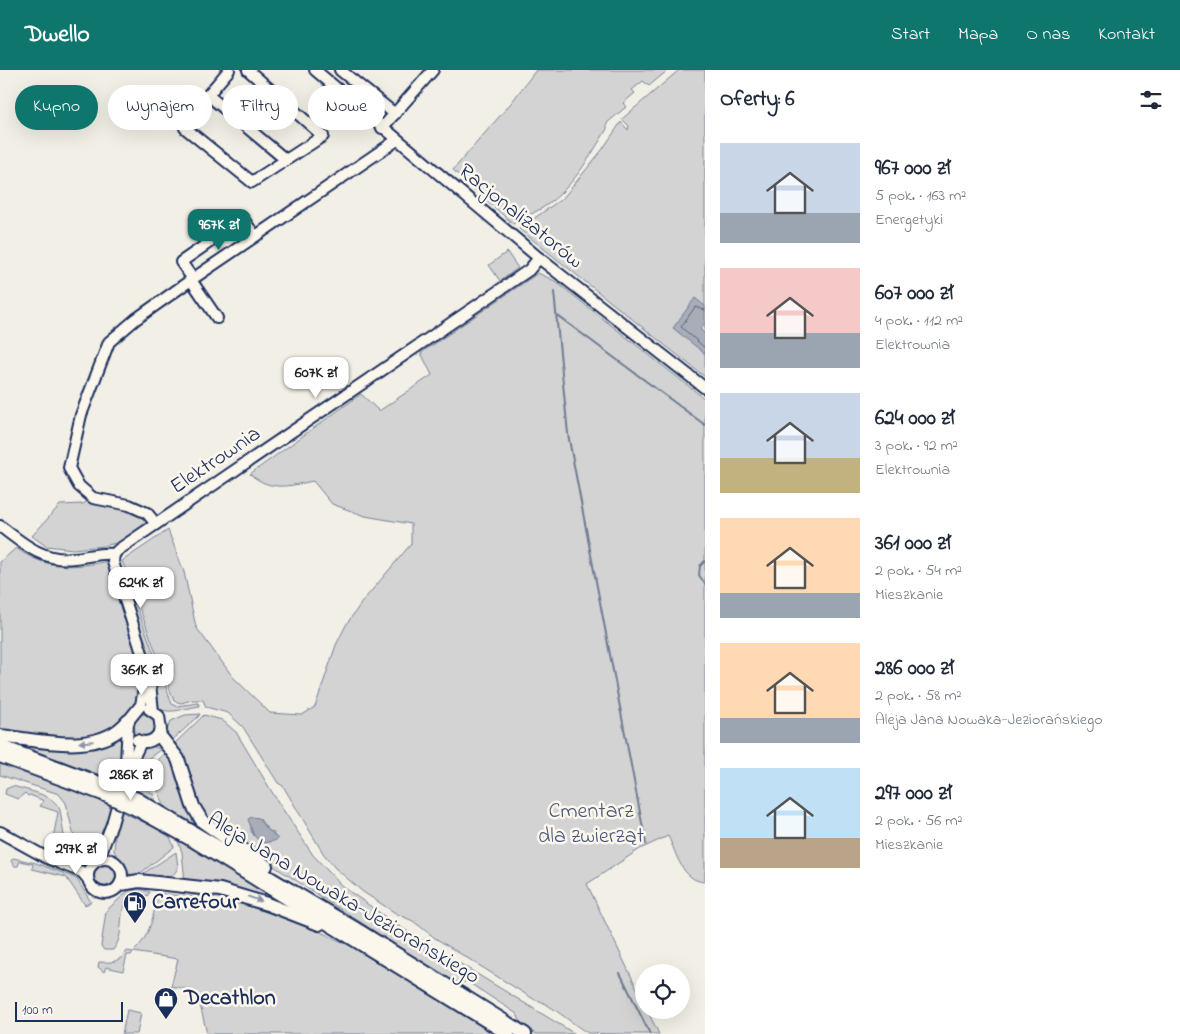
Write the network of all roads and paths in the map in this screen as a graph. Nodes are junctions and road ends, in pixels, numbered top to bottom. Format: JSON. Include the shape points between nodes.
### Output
{"nodes":[{"id":1,"x":229,"y":70,"type":"edge"},
{"id":2,"x":248,"y":70,"type":"edge"},
{"id":3,"x":315,"y":70,"type":"edge"},
{"id":4,"x":340,"y":70,"type":"edge"},
{"id":5,"x":434,"y":70,"type":"edge"},
{"id":6,"x":332,"y":85,"type":"edge"},
{"id":7,"x":212,"y":89,"type":"edge"},
{"id":8,"x":212,"y":97,"type":"edge"},
{"id":9,"x":395,"y":114,"type":"junction"},
{"id":10,"x":385,"y":125,"type":"edge"},
{"id":11,"x":187,"y":130,"type":"edge"},
{"id":12,"x":384,"y":130,"type":"edge"},
{"id":13,"x":397,"y":140,"type":"junction"},
{"id":14,"x":286,"y":160,"type":"junction"},
{"id":15,"x":255,"y":236,"type":"junction"},
{"id":16,"x":539,"y":258,"type":"junction"},
{"id":17,"x":192,"y":280,"type":"junction"},
{"id":18,"x":217,"y":318,"type":"dead end"},
{"id":19,"x":705,"y":388,"type":"edge"},
{"id":20,"x":156,"y":524,"type":"junction"},
{"id":21,"x":0,"y":526,"type":"edge"},
{"id":22,"x":114,"y":554,"type":"junction"},
{"id":23,"x":145,"y":665,"type":"junction"},
{"id":24,"x":154,"y":711,"type":"junction"},
{"id":25,"x":130,"y":722,"type":"junction"},
{"id":26,"x":159,"y":735,"type":"junction"},
{"id":27,"x":0,"y":736,"type":"edge"},
{"id":28,"x":142,"y":742,"type":"junction"},
{"id":29,"x":0,"y":746,"type":"edge"},
{"id":30,"x":0,"y":756,"type":"edge"},
{"id":31,"x":126,"y":773,"type":"junction"},
{"id":32,"x":104,"y":789,"type":"junction"},
{"id":33,"x":112,"y":824,"type":"junction"},
{"id":34,"x":0,"y":832,"type":"edge"},
{"id":35,"x":111,"y":859,"type":"junction"},
{"id":36,"x":98,"y":860,"type":"junction"},
{"id":37,"x":88,"y":879,"type":"junction"},
{"id":38,"x":121,"y":884,"type":"junction"},
{"id":39,"x":355,"y":934,"type":"junction"},
{"id":40,"x":508,"y":1034,"type":"edge"},
{"id":41,"x":525,"y":1034,"type":"edge"}],
"edges":[{"from":1,"to":7,"type":"street"},
{"from":2,"to":14,"type":"street","via":[[323,136]]},
{"from":3,"to":6,"type":"street","name":"Racjonalizatorów"},
{"from":4,"to":9,"type":"street"},
{"from":5,"to":9,"type":"street"},
{"from":8,"to":14,"type":"street"},
{"from":9,"to":10,"type":"street"},
{"from":11,"to":14,"type":"street","via":[[252,182]]},
{"from":12,"to":13,"type":"street","name":"Racjonalizatorów"},
{"from":13,"to":15,"type":"street"},
{"from":13,"to":16,"type":"street","name":"Racjonalizatorów"},
{"from":15,"to":17,"type":"street"},
{"from":15,"to":17,"type":"street","via":[[243,219],[181,262]]},
{"from":16,"to":19,"type":"street","name":"Racjonalizatorów"},
{"from":16,"to":20,"type":"street","name":"Elektrownia","via":[[528,270]]},
{"from":17,"to":18,"type":"street"},
{"from":17,"to":20,"type":"street","via":[[109,342],[81,415],[69,468],[79,486],[93,498],[128,505],[147,514]]},
{"from":20,"to":22,"type":"street","name":"Elektrownia"},
{"from":21,"to":22,"type":"street","via":[[23,545],[52,557]]},
{"from":22,"to":23,"type":"street","via":[[113,562]]},
{"from":23,"to":24,"type":"street"},
{"from":23,"to":25,"type":"street","via":[[144,696]]},
{"from":24,"to":25,"type":"street","via":[[143,708]]},
{"from":24,"to":26,"type":"street","via":[[161,719]]},
{"from":25,"to":27,"type":"main road","one_way":true,"via":[[114,734],[88,742]]},
{"from":25,"to":28,"type":"street","via":[[134,739]]},
{"from":25,"to":31,"type":"street"},
{"from":26,"to":28,"type":"street","via":[[149,742]]},
{"from":26,"to":39,"type":"main road","via":[[178,758],[193,806],[202,821]]},
{"from":28,"to":31,"type":"street"},
{"from":29,"to":32,"type":"main road","name":"Aleja Jana Nowaka-Jeziorańskiego"},
{"from":30,"to":32,"type":"main road","name":"Aleja Jana Nowaka-Jeziorańskiego"},
{"from":31,"to":33,"type":"street"},
{"from":32,"to":39,"type":"main road","name":"Aleja Jana Nowaka-Jeziorańskiego","bridge":true,"via":[[191,834]]},
{"from":33,"to":35,"type":"street"},
{"from":33,"to":36,"type":"street"},
{"from":34,"to":37,"type":"street","via":[[47,858],[82,872]]},
{"from":35,"to":36,"type":"street"},
{"from":35,"to":38,"type":"street","via":[[121,867]]},
{"from":36,"to":37,"type":"street","via":[[89,870]]},
{"from":37,"to":38,"type":"street","via":[[94,889],[102,893],[114,891]]},
{"from":38,"to":39,"type":"main road","one_way":true,"via":[[139,881],[220,890]]},
{"from":39,"to":40,"type":"main road","name":"Aleja Jana Nowaka-Jeziorańskiego"},
{"from":39,"to":41,"type":"main road","name":"Aleja Jana Nowaka-Jeziorańskiego"}]}
